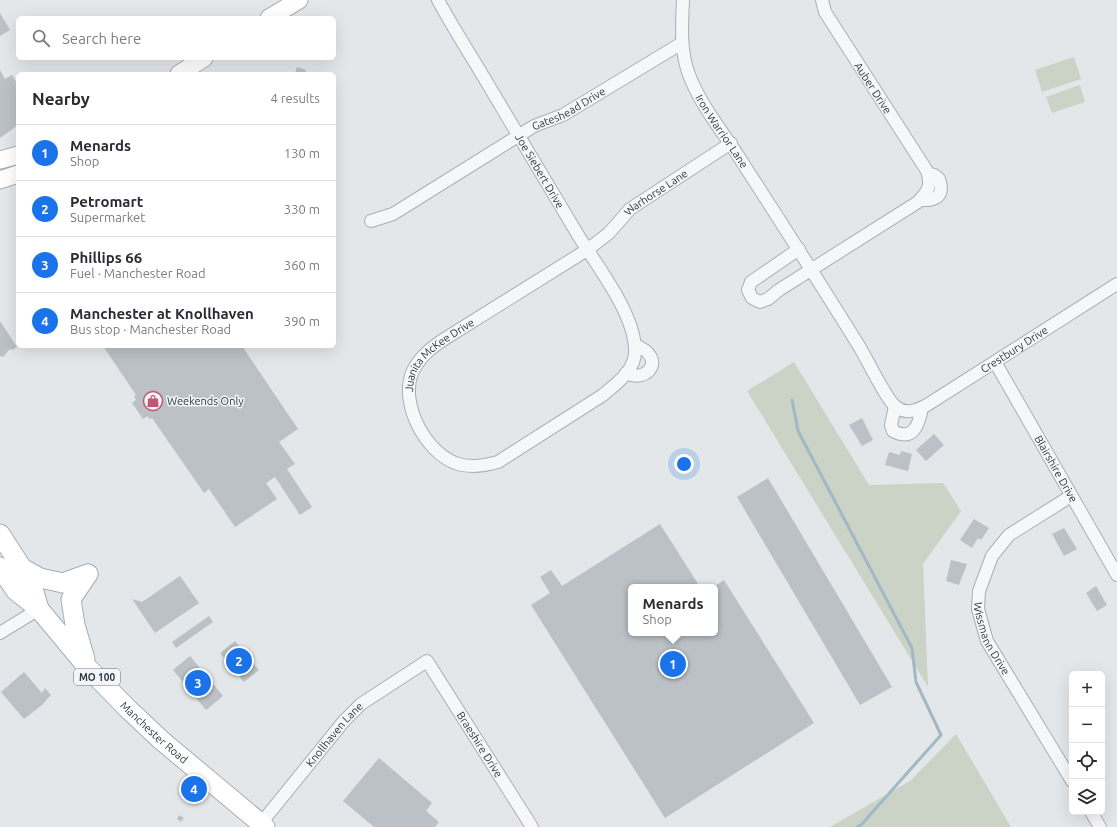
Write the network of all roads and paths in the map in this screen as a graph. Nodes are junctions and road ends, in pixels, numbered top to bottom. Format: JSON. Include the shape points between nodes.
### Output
{"nodes":[{"id":1,"x":299,"y":0,"type":"edge"},
{"id":2,"x":438,"y":0,"type":"edge"},
{"id":3,"x":683,"y":0,"type":"edge"},
{"id":4,"x":822,"y":0,"type":"edge"},
{"id":5,"x":272,"y":16,"type":"edge"},
{"id":6,"x":682,"y":43,"type":"junction"},
{"id":7,"x":201,"y":60,"type":"edge"},
{"id":8,"x":182,"y":72,"type":"edge"},
{"id":9,"x":519,"y":136,"type":"junction"},
{"id":10,"x":731,"y":143,"type":"junction"},
{"id":11,"x":16,"y":156,"type":"edge"},
{"id":12,"x":0,"y":160,"type":"edge"},
{"id":13,"x":16,"y":175,"type":"edge"},
{"id":14,"x":0,"y":180,"type":"edge"},
{"id":15,"x":371,"y":221,"type":"dead end"},
{"id":16,"x":587,"y":250,"type":"junction"},
{"id":17,"x":799,"y":250,"type":"junction"},
{"id":18,"x":812,"y":270,"type":"junction"},
{"id":19,"x":1115,"y":289,"type":"edge"},
{"id":20,"x":635,"y":345,"type":"junction"},
{"id":21,"x":635,"y":362,"type":"joint"},
{"id":22,"x":995,"y":362,"type":"junction"},
{"id":23,"x":626,"y":373,"type":"junction"},
{"id":24,"x":896,"y":407,"type":"junction"},
{"id":25,"x":922,"y":408,"type":"junction"},
{"id":26,"x":1071,"y":496,"type":"junction"},
{"id":27,"x":0,"y":534,"type":"edge"},
{"id":28,"x":0,"y":567,"type":"edge"},
{"id":29,"x":22,"y":567,"type":"junction"},
{"id":30,"x":1117,"y":575,"type":"edge"},
{"id":31,"x":39,"y":609,"type":"junction"},
{"id":32,"x":0,"y":633,"type":"edge"},
{"id":33,"x":427,"y":661,"type":"joint"},
{"id":34,"x":88,"y":668,"type":"junction"},
{"id":35,"x":1071,"y":779,"type":"edge"},
{"id":36,"x":1093,"y":815,"type":"edge"},
{"id":37,"x":261,"y":826,"type":"edge"},
{"id":38,"x":532,"y":827,"type":"edge"},
{"id":39,"x":1100,"y":827,"type":"edge"}],
"edges":[{"from":1,"to":5,"type":"street"},
{"from":2,"to":9,"type":"street","name":"Joe Siebert Drive"},
{"from":3,"to":6,"type":"street","name":"Iron Warrior Lane"},
{"from":4,"to":18,"type":"street","name":"Auber Drive","via":[[825,12],[928,174],[930,184],[929,190],[920,200]]},
{"from":6,"to":9,"type":"street","name":"Gateshead Drive","via":[[563,115],[534,126]]},
{"from":6,"to":10,"type":"street","name":"Iron Warrior Lane","via":[[688,71],[700,99]]},
{"from":7,"to":8,"type":"street"},
{"from":9,"to":15,"type":"street","name":"Gateshead Drive","via":[[393,214]]},
{"from":9,"to":16,"type":"street","name":"Joe Siebert Drive"},
{"from":10,"to":16,"type":"street","name":"Warhorse Lane","via":[[630,209],[609,233]]},
{"from":10,"to":17,"type":"street","name":"Iron Warrior Lane"},
{"from":11,"to":12,"type":"street"},
{"from":13,"to":14,"type":"street"},
{"from":16,"to":20,"type":"street","name":"Joe Siebert Drive","via":[[629,321]]},
{"from":16,"to":23,"type":"street","name":"Juanita McKee Drive","via":[[429,350],[412,374],[408,393],[411,409],[415,421],[437,451],[455,462],[486,466],[498,462],[603,395]]},
{"from":17,"to":18,"type":"street","name":"Iron Warrior Lane"},
{"from":17,"to":18,"type":"street","via":[[751,282],[748,290],[752,298],[764,302]]},
{"from":18,"to":24,"type":"street","name":"Iron Warrior Lane"},
{"from":19,"to":22,"type":"street","name":"Crestbury Drive"},
{"from":20,"to":21,"type":"street","name":"Joe Siebert Drive"},
{"from":20,"to":23,"type":"street","via":[[649,354],[652,366],[648,372],[642,374]]},
{"from":21,"to":23,"type":"street","name":"Juanita McKee Drive"},
{"from":22,"to":25,"type":"street","name":"Crestbury Drive"},
{"from":22,"to":26,"type":"street","name":"Blairshire Drive"},
{"from":24,"to":25,"type":"street","name":"Crestbury Drive","via":[[909,412]]},
{"from":24,"to":25,"type":"street","via":[[891,425],[893,431],[900,434],[908,434],[915,430],[919,425]]},
{"from":26,"to":30,"type":"street","name":"Blairshire Drive"},
{"from":26,"to":35,"type":"street","name":"Wissmann Drive","via":[[1008,535],[992,556],[979,591],[978,609],[987,641]]},
{"from":27,"to":29,"type":"main road","name":"Manchester Road","number":"MO 100"},
{"from":28,"to":31,"type":"main road","name":"Manchester Road","number":"MO 100","via":[[16,592]]},
{"from":29,"to":31,"type":"main road","name":"Manchester Road","number":"MO 100","via":[[31,582]]},
{"from":29,"to":34,"type":"main road","via":[[40,578],[64,584],[88,574],[71,599],[75,626]]},
{"from":31,"to":32,"type":"street"},
{"from":31,"to":34,"type":"main road","name":"Manchester Road","number":"MO 100"},
{"from":33,"to":37,"type":"street","name":"Knollhaven Lane","via":[[361,704],[344,721]]},
{"from":33,"to":38,"type":"street","name":"Braeshire Drive"},
{"from":34,"to":37,"type":"main road","name":"Manchester Road","number":"MO 100","via":[[147,728]]},
{"from":36,"to":39,"type":"street"}]}
